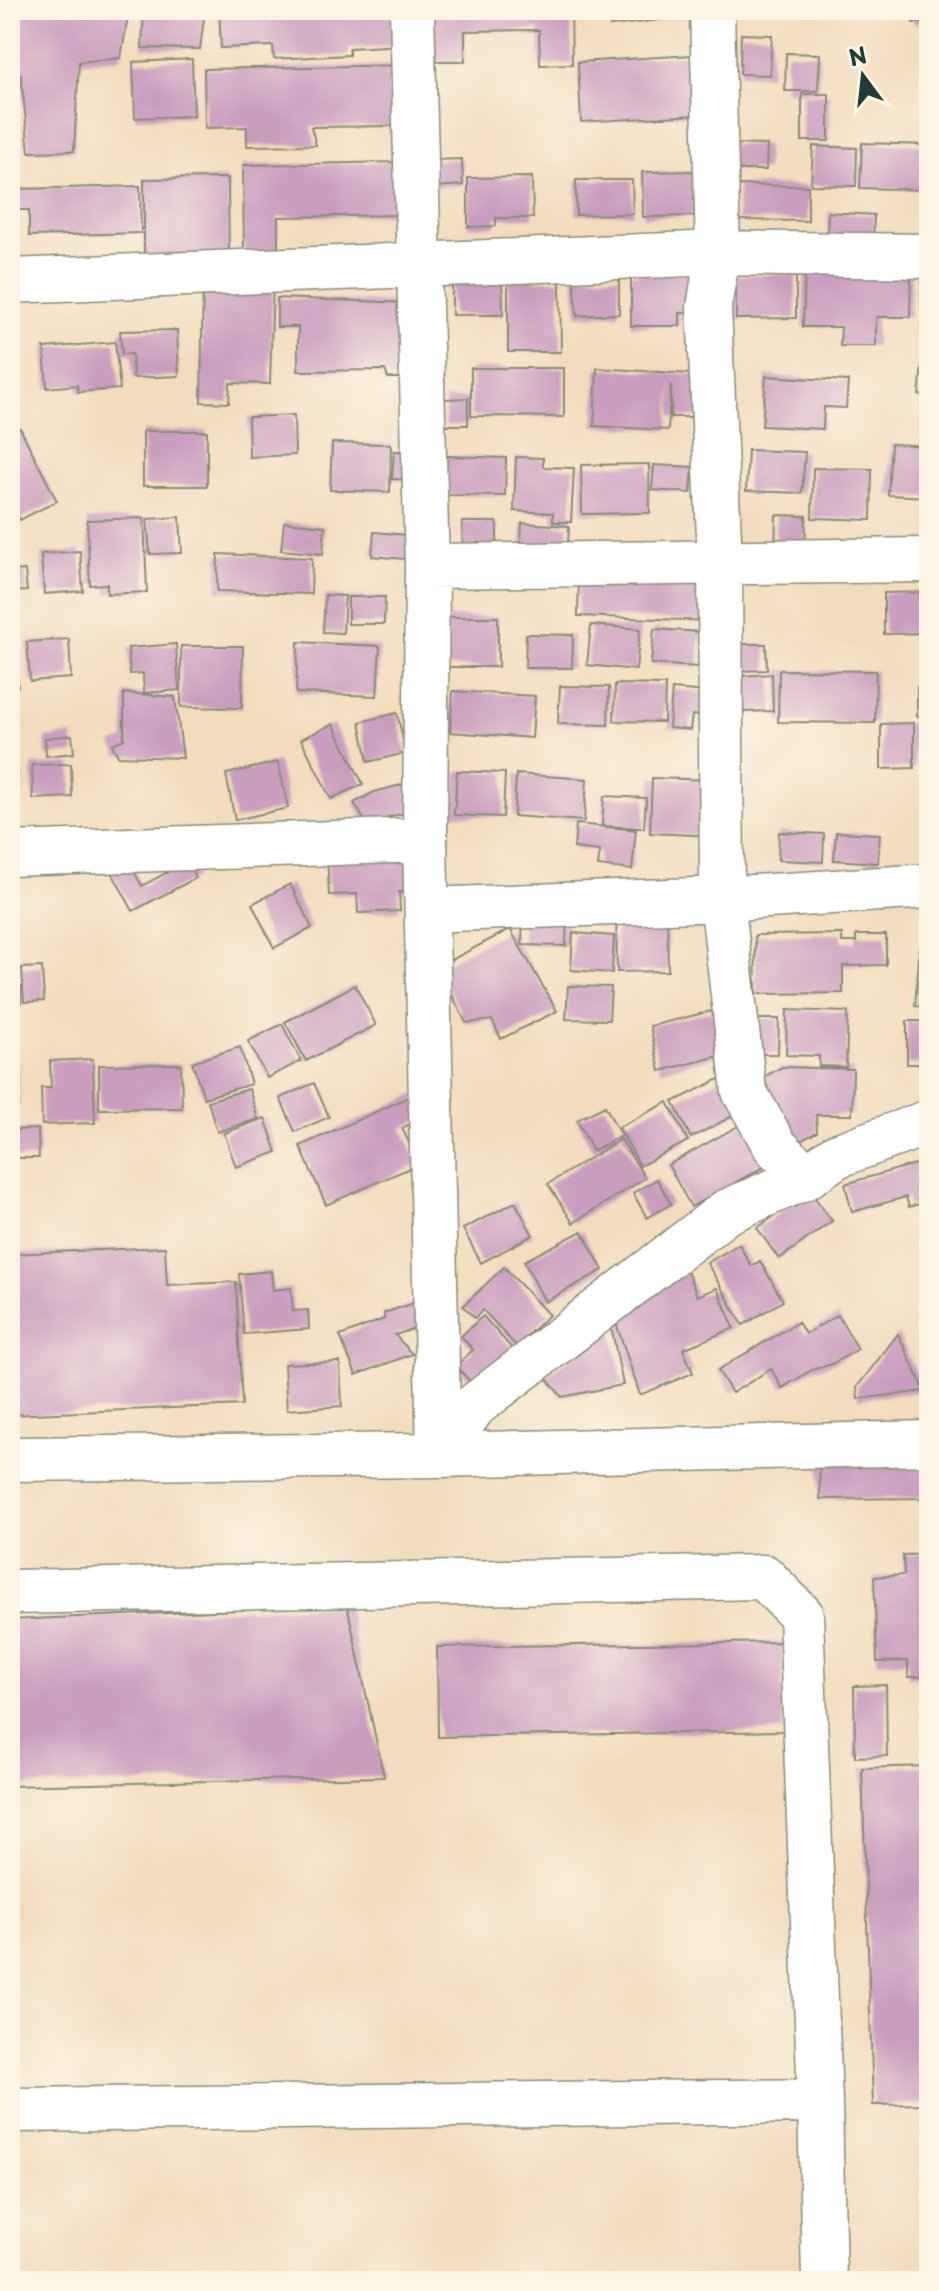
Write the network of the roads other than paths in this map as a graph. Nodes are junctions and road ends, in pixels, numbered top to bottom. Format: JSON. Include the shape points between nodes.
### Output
{"nodes":[{"id":1,"x":412,"y":10,"type":"edge"},
{"id":2,"x":712,"y":10,"type":"edge"},
{"id":3,"x":718,"y":253,"type":"junction"},
{"id":4,"x":929,"y":256,"type":"edge"},
{"id":5,"x":420,"y":266,"type":"junction"},
{"id":6,"x":10,"y":281,"type":"edge"},
{"id":7,"x":929,"y":560,"type":"edge"},
{"id":8,"x":720,"y":562,"type":"junction"},
{"id":9,"x":427,"y":566,"type":"junction"},
{"id":10,"x":425,"y":840,"type":"junction"},
{"id":11,"x":10,"y":854,"type":"edge"},
{"id":12,"x":929,"y":886,"type":"edge"},
{"id":13,"x":722,"y":899,"type":"junction"},
{"id":14,"x":427,"y":910,"type":"junction"},
{"id":15,"x":929,"y":1122,"type":"edge"},
{"id":16,"x":806,"y":1177,"type":"junction"},
{"id":17,"x":929,"y":1443,"type":"edge"},
{"id":18,"x":439,"y":1455,"type":"junction"},
{"id":19,"x":10,"y":1459,"type":"edge"},
{"id":20,"x":10,"y":1592,"type":"edge"},
{"id":21,"x":820,"y":2101,"type":"junction"},
{"id":22,"x":10,"y":2110,"type":"edge"},
{"id":23,"x":824,"y":2281,"type":"edge"}],
"edges":[{"from":1,"to":5,"type":"street"},
{"from":2,"to":3,"type":"street"},
{"from":3,"to":4,"type":"street"},
{"from":3,"to":5,"type":"street"},
{"from":3,"to":8,"type":"street","via":[[709,307]]},
{"from":5,"to":6,"type":"street"},
{"from":5,"to":9,"type":"street"},
{"from":7,"to":8,"type":"street"},
{"from":8,"to":9,"type":"street"},
{"from":8,"to":13,"type":"street"},
{"from":9,"to":10,"type":"street"},
{"from":10,"to":11,"type":"street"},
{"from":10,"to":14,"type":"street"},
{"from":12,"to":13,"type":"street"},
{"from":13,"to":14,"type":"street"},
{"from":13,"to":16,"type":"street","via":[[744,1091],[775,1146]]},
{"from":14,"to":18,"type":"street"},
{"from":15,"to":16,"type":"street","via":[[836,1156]]},
{"from":16,"to":18,"type":"street","via":[[726,1212],[474,1406]]},
{"from":17,"to":18,"type":"street"},
{"from":18,"to":19,"type":"street"},
{"from":20,"to":21,"type":"street","via":[[764,1577],[801,1615]]},
{"from":21,"to":22,"type":"street"},
{"from":21,"to":23,"type":"street"}]}
